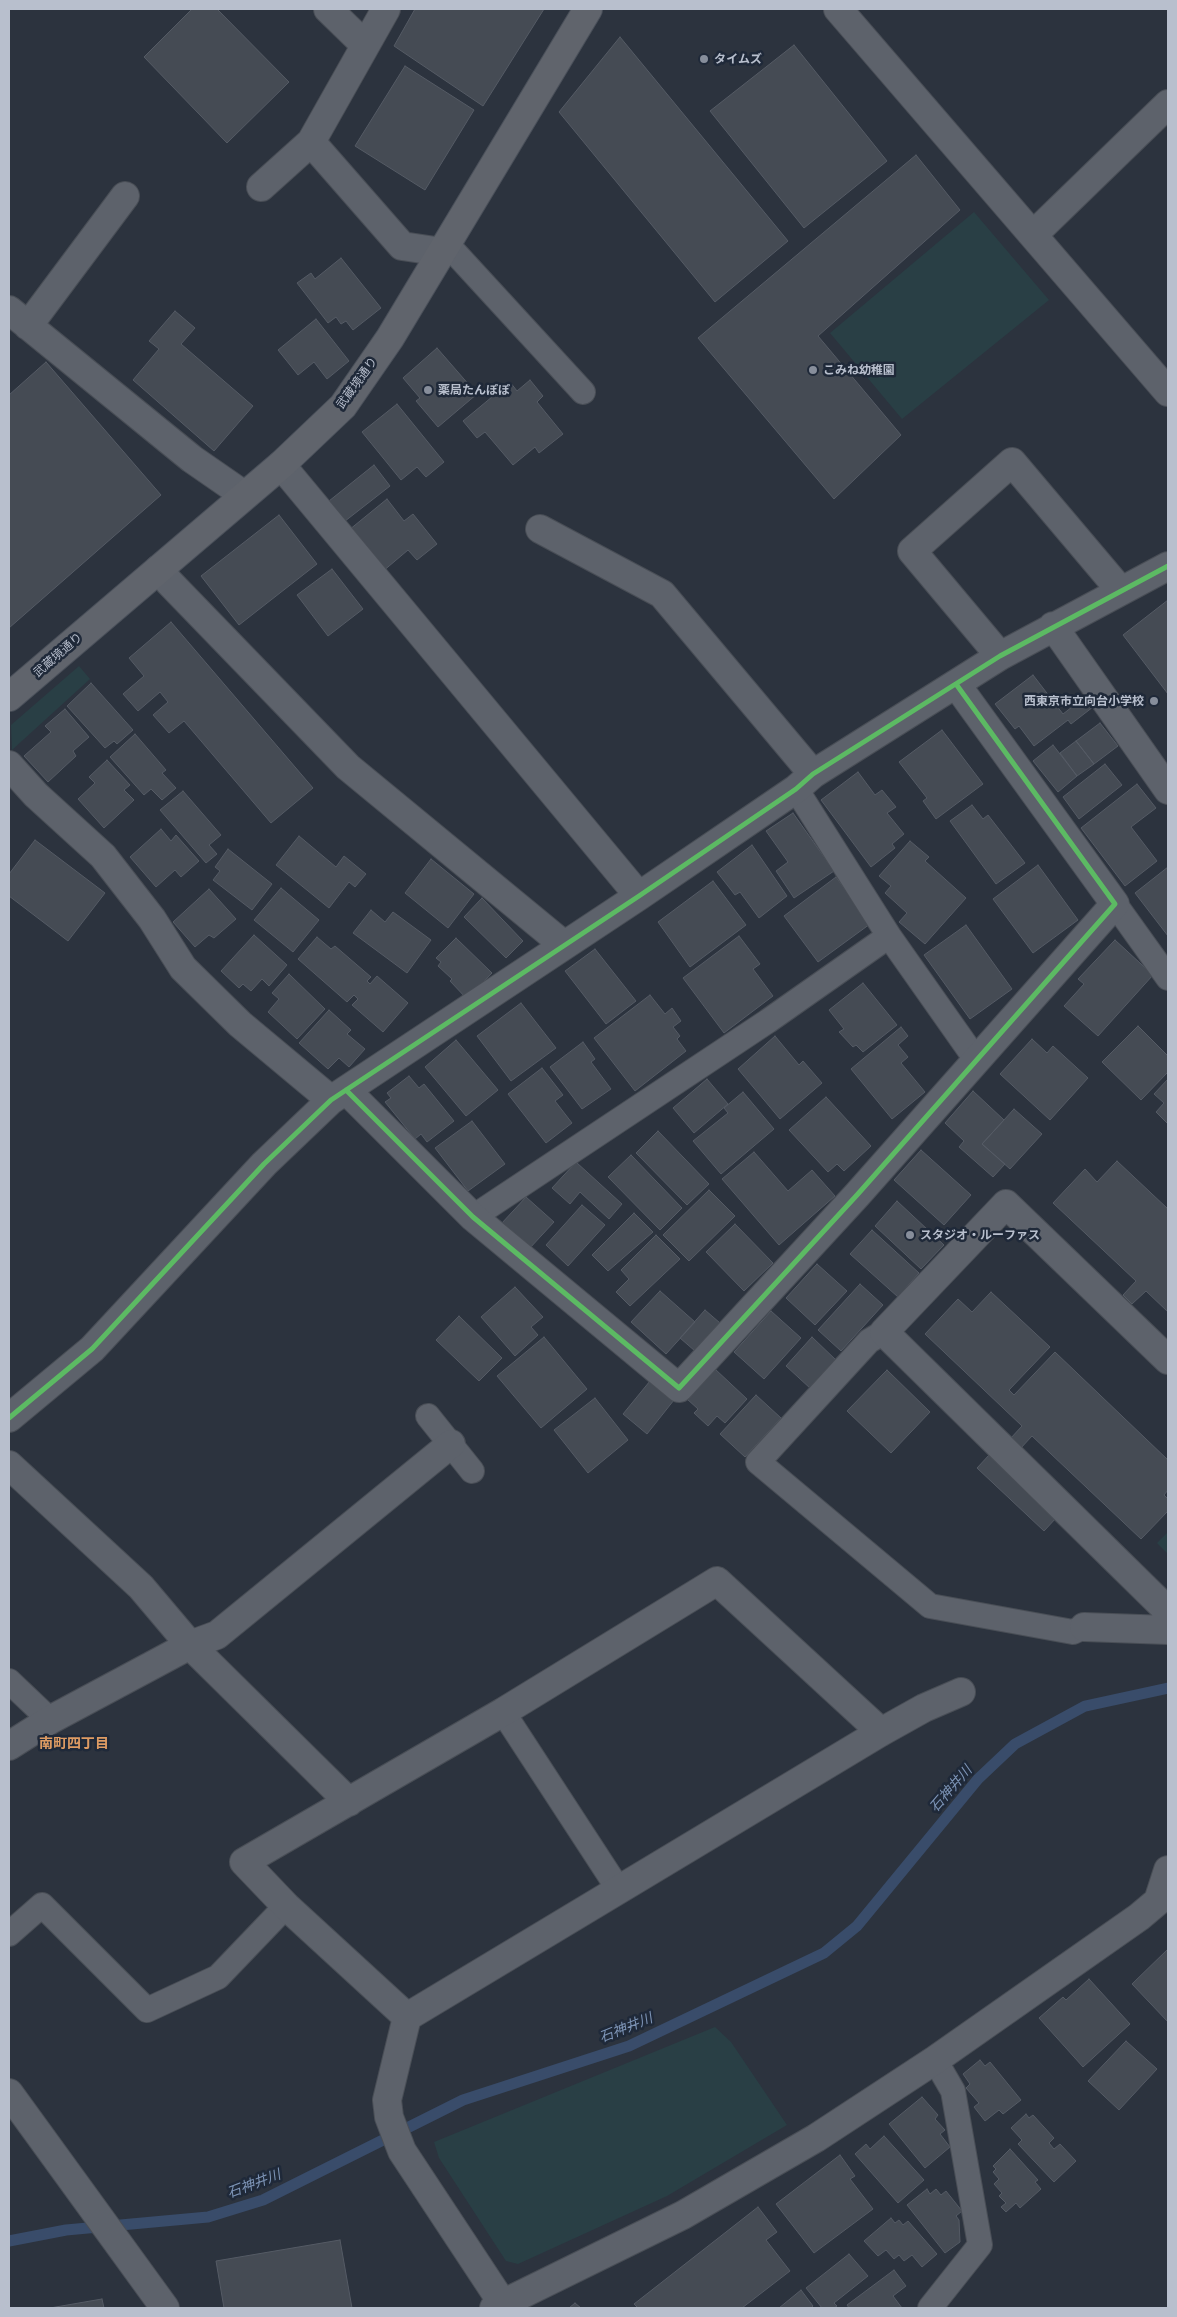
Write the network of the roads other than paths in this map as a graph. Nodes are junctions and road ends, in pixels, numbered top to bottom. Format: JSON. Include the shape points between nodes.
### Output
{"nodes":[{"id":1,"x":328,"y":9,"type":"edge"},
{"id":2,"x":386,"y":9,"type":"edge"},
{"id":3,"x":588,"y":9,"type":"edge"},
{"id":4,"x":838,"y":9,"type":"edge"},
{"id":5,"x":365,"y":45,"type":"junction"},
{"id":6,"x":1168,"y":104,"type":"edge"},
{"id":7,"x":311,"y":142,"type":"junction"},
{"id":8,"x":261,"y":187,"type":"dead end"},
{"id":9,"x":125,"y":196,"type":"dead end"},
{"id":10,"x":1034,"y":234,"type":"junction"},
{"id":11,"x":444,"y":248,"type":"junction"},
{"id":12,"x":18,"y":318,"type":"edge"},
{"id":13,"x":583,"y":392,"type":"dead end"},
{"id":14,"x":1168,"y":392,"type":"edge"},
{"id":15,"x":281,"y":465,"type":"junction"},
{"id":16,"x":244,"y":495,"type":"junction"},
{"id":17,"x":540,"y":529,"type":"dead end"},
{"id":18,"x":1168,"y":566,"type":"edge"},
{"id":19,"x":159,"y":568,"type":"junction"},
{"id":20,"x":1121,"y":591,"type":"junction"},
{"id":21,"x":1053,"y":626,"type":"junction"},
{"id":22,"x":1000,"y":656,"type":"junction"},
{"id":23,"x":956,"y":684,"type":"junction"},
{"id":24,"x":9,"y":697,"type":"edge"},
{"id":25,"x":9,"y":765,"type":"edge"},
{"id":26,"x":805,"y":782,"type":"junction"},
{"id":27,"x":1168,"y":790,"type":"edge"},
{"id":28,"x":639,"y":896,"type":"junction"},
{"id":29,"x":1115,"y":904,"type":"junction"},
{"id":30,"x":889,"y":936,"type":"junction"},
{"id":31,"x":564,"y":945,"type":"junction"},
{"id":32,"x":1168,"y":978,"type":"edge"},
{"id":33,"x":977,"y":1061,"type":"junction"},
{"id":34,"x":338,"y":1095,"type":"junction"},
{"id":35,"x":473,"y":1217,"type":"junction"},
{"id":36,"x":884,"y":1332,"type":"junction"},
{"id":37,"x":1168,"y":1360,"type":"edge"},
{"id":38,"x":428,"y":1416,"type":"dead end"},
{"id":39,"x":9,"y":1418,"type":"edge"},
{"id":40,"x":450,"y":1444,"type":"junction"},
{"id":41,"x":9,"y":1465,"type":"edge"},
{"id":42,"x":472,"y":1471,"type":"dead end"},
{"id":43,"x":1168,"y":1611,"type":"edge"},
{"id":44,"x":1084,"y":1627,"type":"joint"},
{"id":45,"x":1168,"y":1630,"type":"edge"},
{"id":46,"x":190,"y":1645,"type":"junction"},
{"id":47,"x":9,"y":1681,"type":"edge"},
{"id":48,"x":961,"y":1692,"type":"dead end"},
{"id":49,"x":503,"y":1712,"type":"junction"},
{"id":50,"x":50,"y":1720,"type":"junction"},
{"id":51,"x":881,"y":1732,"type":"junction"},
{"id":52,"x":9,"y":1746,"type":"edge"},
{"id":53,"x":349,"y":1802,"type":"junction"},
{"id":54,"x":1168,"y":1870,"type":"edge"},
{"id":55,"x":619,"y":1890,"type":"junction"},
{"id":56,"x":1163,"y":1903,"type":"edge"},
{"id":57,"x":286,"y":1906,"type":"junction"},
{"id":58,"x":9,"y":1934,"type":"edge"},
{"id":59,"x":407,"y":2017,"type":"junction"},
{"id":60,"x":935,"y":2060,"type":"junction"},
{"id":61,"x":9,"y":2093,"type":"edge"},
{"id":62,"x":499,"y":2306,"type":"edge"},
{"id":63,"x":165,"y":2308,"type":"edge"},
{"id":64,"x":930,"y":2308,"type":"edge"}],
"edges":[{"from":1,"to":5,"type":"street"},
{"from":2,"to":5,"type":"street"},
{"from":3,"to":11,"type":"main road","name":"武蔵境通り"},
{"from":4,"to":10,"type":"street"},
{"from":5,"to":7,"type":"street"},
{"from":6,"to":10,"type":"street"},
{"from":7,"to":8,"type":"street"},
{"from":7,"to":11,"type":"street","via":[[402,246]]},
{"from":9,"to":12,"type":"street"},
{"from":10,"to":14,"type":"street"},
{"from":11,"to":13,"type":"lane"},
{"from":11,"to":15,"type":"main road","name":"武蔵境通り","via":[[390,338],[343,406]]},
{"from":12,"to":16,"type":"street","via":[[192,459]]},
{"from":15,"to":16,"type":"main road","name":"武蔵境通り"},
{"from":15,"to":28,"type":"street"},
{"from":16,"to":19,"type":"main road","name":"武蔵境通り"},
{"from":17,"to":26,"type":"street","via":[[662,594]]},
{"from":18,"to":20,"type":"street"},
{"from":19,"to":24,"type":"main road","name":"武蔵境通り"},
{"from":19,"to":31,"type":"street","via":[[348,767]]},
{"from":20,"to":21,"type":"street"},
{"from":20,"to":22,"type":"street","via":[[1012,462],[912,551]]},
{"from":21,"to":22,"type":"street"},
{"from":21,"to":27,"type":"street"},
{"from":22,"to":23,"type":"street"},
{"from":23,"to":26,"type":"street"},
{"from":23,"to":29,"type":"street"},
{"from":25,"to":34,"type":"street","via":[[36,795],[103,856],[152,919],[183,968],[240,1024]]},
{"from":26,"to":28,"type":"street"},
{"from":26,"to":30,"type":"lane"},
{"from":28,"to":31,"type":"street"},
{"from":29,"to":32,"type":"lane"},
{"from":29,"to":33,"type":"street"},
{"from":30,"to":33,"type":"lane"},
{"from":30,"to":35,"type":"lane","via":[[768,1021]]},
{"from":31,"to":34,"type":"street"},
{"from":33,"to":35,"type":"street","via":[[679,1388]]},
{"from":34,"to":35,"type":"street"},
{"from":34,"to":39,"type":"street","via":[[264,1164],[92,1349]]},
{"from":36,"to":37,"type":"street","via":[[1006,1204]]},
{"from":36,"to":43,"type":"street"},
{"from":36,"to":44,"type":"lane","via":[[869,1341],[758,1462],[930,1606],[1073,1632]]},
{"from":38,"to":40,"type":"lane"},
{"from":40,"to":42,"type":"lane"},
{"from":40,"to":46,"type":"street","via":[[217,1635]]},
{"from":41,"to":46,"type":"street","via":[[141,1587]]},
{"from":44,"to":45,"type":"street"},
{"from":46,"to":50,"type":"street"},
{"from":46,"to":53,"type":"street"},
{"from":47,"to":50,"type":"lane"},
{"from":48,"to":51,"type":"street"},
{"from":49,"to":51,"type":"street","via":[[717,1581]]},
{"from":49,"to":53,"type":"street"},
{"from":49,"to":55,"type":"lane"},
{"from":50,"to":52,"type":"street"},
{"from":51,"to":55,"type":"street"},
{"from":53,"to":57,"type":"street","via":[[244,1862]]},
{"from":54,"to":56,"type":"street"},
{"from":55,"to":59,"type":"street"},
{"from":56,"to":60,"type":"street"},
{"from":57,"to":58,"type":"lane","via":[[218,1977],[147,2010],[42,1905]]},
{"from":57,"to":59,"type":"street"},
{"from":59,"to":62,"type":"street","via":[[387,2100],[389,2117],[402,2151]]},
{"from":60,"to":62,"type":"street","via":[[816,2138],[684,2215]]},
{"from":60,"to":64,"type":"lane","via":[[953,2091],[980,2245]]},
{"from":61,"to":63,"type":"street"}]}
